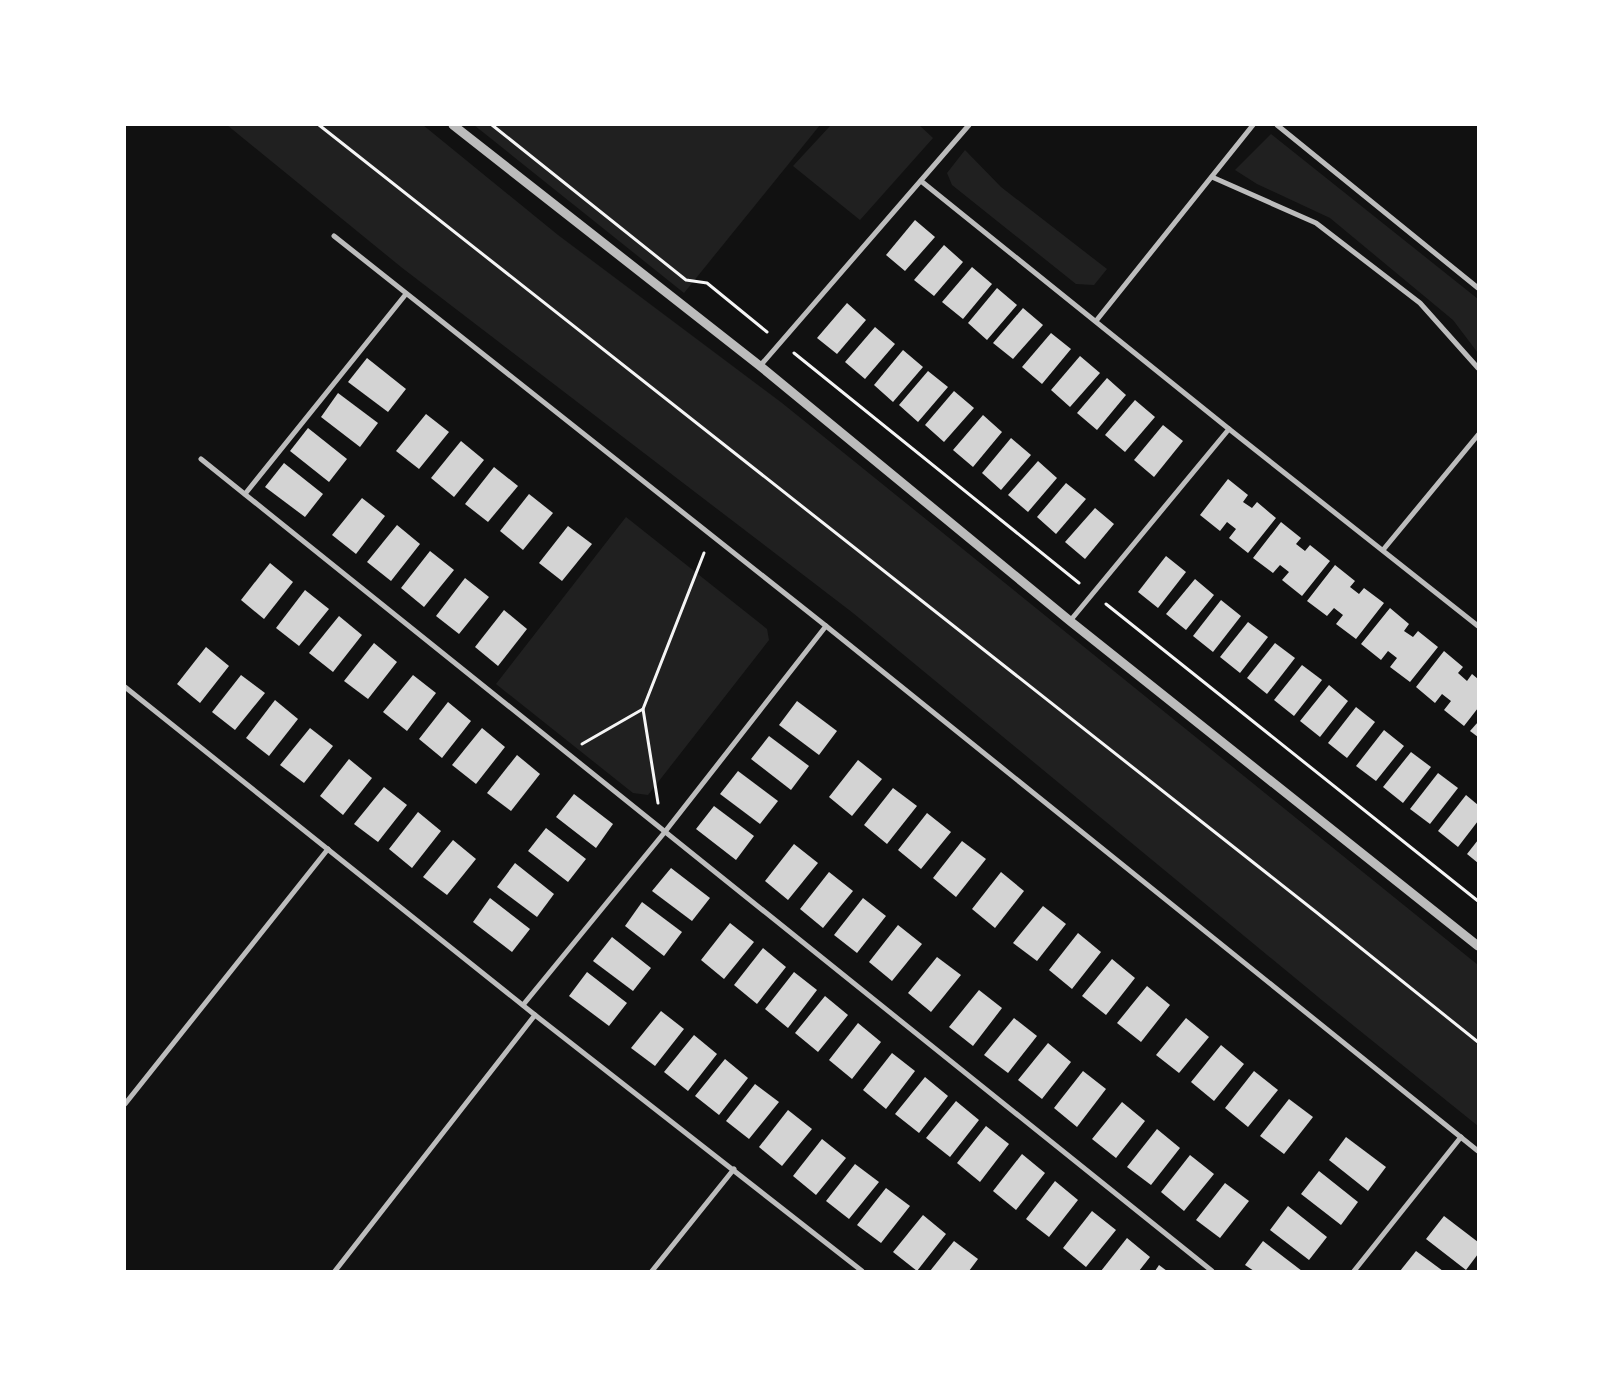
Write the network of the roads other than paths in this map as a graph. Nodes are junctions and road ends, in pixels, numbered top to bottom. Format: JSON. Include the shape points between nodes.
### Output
{"nodes":[{"id":1,"x":453,"y":125,"type":"edge"},
{"id":2,"x":969,"y":125,"type":"edge"},
{"id":3,"x":1252,"y":125,"type":"edge"},
{"id":4,"x":1277,"y":125,"type":"edge"},
{"id":5,"x":1212,"y":177,"type":"junction"},
{"id":6,"x":921,"y":181,"type":"junction"},
{"id":7,"x":334,"y":236,"type":"dead end"},
{"id":8,"x":1478,"y":288,"type":"edge"},
{"id":9,"x":406,"y":294,"type":"junction"},
{"id":10,"x":1096,"y":321,"type":"junction"},
{"id":11,"x":760,"y":366,"type":"junction"},
{"id":12,"x":1478,"y":368,"type":"edge"},
{"id":13,"x":1229,"y":429,"type":"junction"},
{"id":14,"x":1478,"y":435,"type":"edge"},
{"id":15,"x":201,"y":459,"type":"dead end"},
{"id":16,"x":246,"y":494,"type":"junction"},
{"id":17,"x":1383,"y":550,"type":"junction"},
{"id":18,"x":1070,"y":622,"type":"junction"},
{"id":19,"x":826,"y":626,"type":"junction"},
{"id":20,"x":1478,"y":626,"type":"edge"},
{"id":21,"x":126,"y":691,"type":"edge"},
{"id":22,"x":664,"y":833,"type":"junction"},
{"id":23,"x":328,"y":849,"type":"junction"},
{"id":24,"x":1478,"y":946,"type":"edge"},
{"id":25,"x":523,"y":1005,"type":"junction"},
{"id":26,"x":535,"y":1015,"type":"junction"},
{"id":27,"x":125,"y":1104,"type":"edge"},
{"id":28,"x":1461,"y":1137,"type":"junction"},
{"id":29,"x":1478,"y":1151,"type":"edge"},
{"id":30,"x":734,"y":1170,"type":"junction"},
{"id":31,"x":334,"y":1271,"type":"edge"},
{"id":32,"x":652,"y":1271,"type":"edge"},
{"id":33,"x":862,"y":1271,"type":"edge"},
{"id":34,"x":1212,"y":1271,"type":"edge"},
{"id":35,"x":1354,"y":1271,"type":"edge"}],
"edges":[{"from":1,"to":11,"type":"street"},
{"from":2,"to":6,"type":"street"},
{"from":3,"to":5,"type":"street"},
{"from":4,"to":8,"type":"street"},
{"from":5,"to":10,"type":"street"},
{"from":5,"to":12,"type":"street","via":[[1316,223],[1420,303]]},
{"from":6,"to":10,"type":"street"},
{"from":6,"to":11,"type":"street"},
{"from":7,"to":9,"type":"street"},
{"from":9,"to":16,"type":"street"},
{"from":9,"to":19,"type":"street"},
{"from":10,"to":13,"type":"street"},
{"from":11,"to":18,"type":"street"},
{"from":13,"to":17,"type":"street"},
{"from":13,"to":18,"type":"street"},
{"from":14,"to":17,"type":"street"},
{"from":15,"to":16,"type":"street"},
{"from":16,"to":22,"type":"street"},
{"from":17,"to":20,"type":"street"},
{"from":18,"to":24,"type":"street"},
{"from":19,"to":22,"type":"street"},
{"from":19,"to":28,"type":"street"},
{"from":21,"to":23,"type":"street"},
{"from":22,"to":25,"type":"street"},
{"from":22,"to":34,"type":"street"},
{"from":23,"to":25,"type":"street"},
{"from":23,"to":27,"type":"street"},
{"from":25,"to":26,"type":"street"},
{"from":26,"to":30,"type":"street"},
{"from":26,"to":31,"type":"street"},
{"from":28,"to":29,"type":"street"},
{"from":28,"to":35,"type":"street"},
{"from":30,"to":32,"type":"street"},
{"from":30,"to":33,"type":"street"}]}
